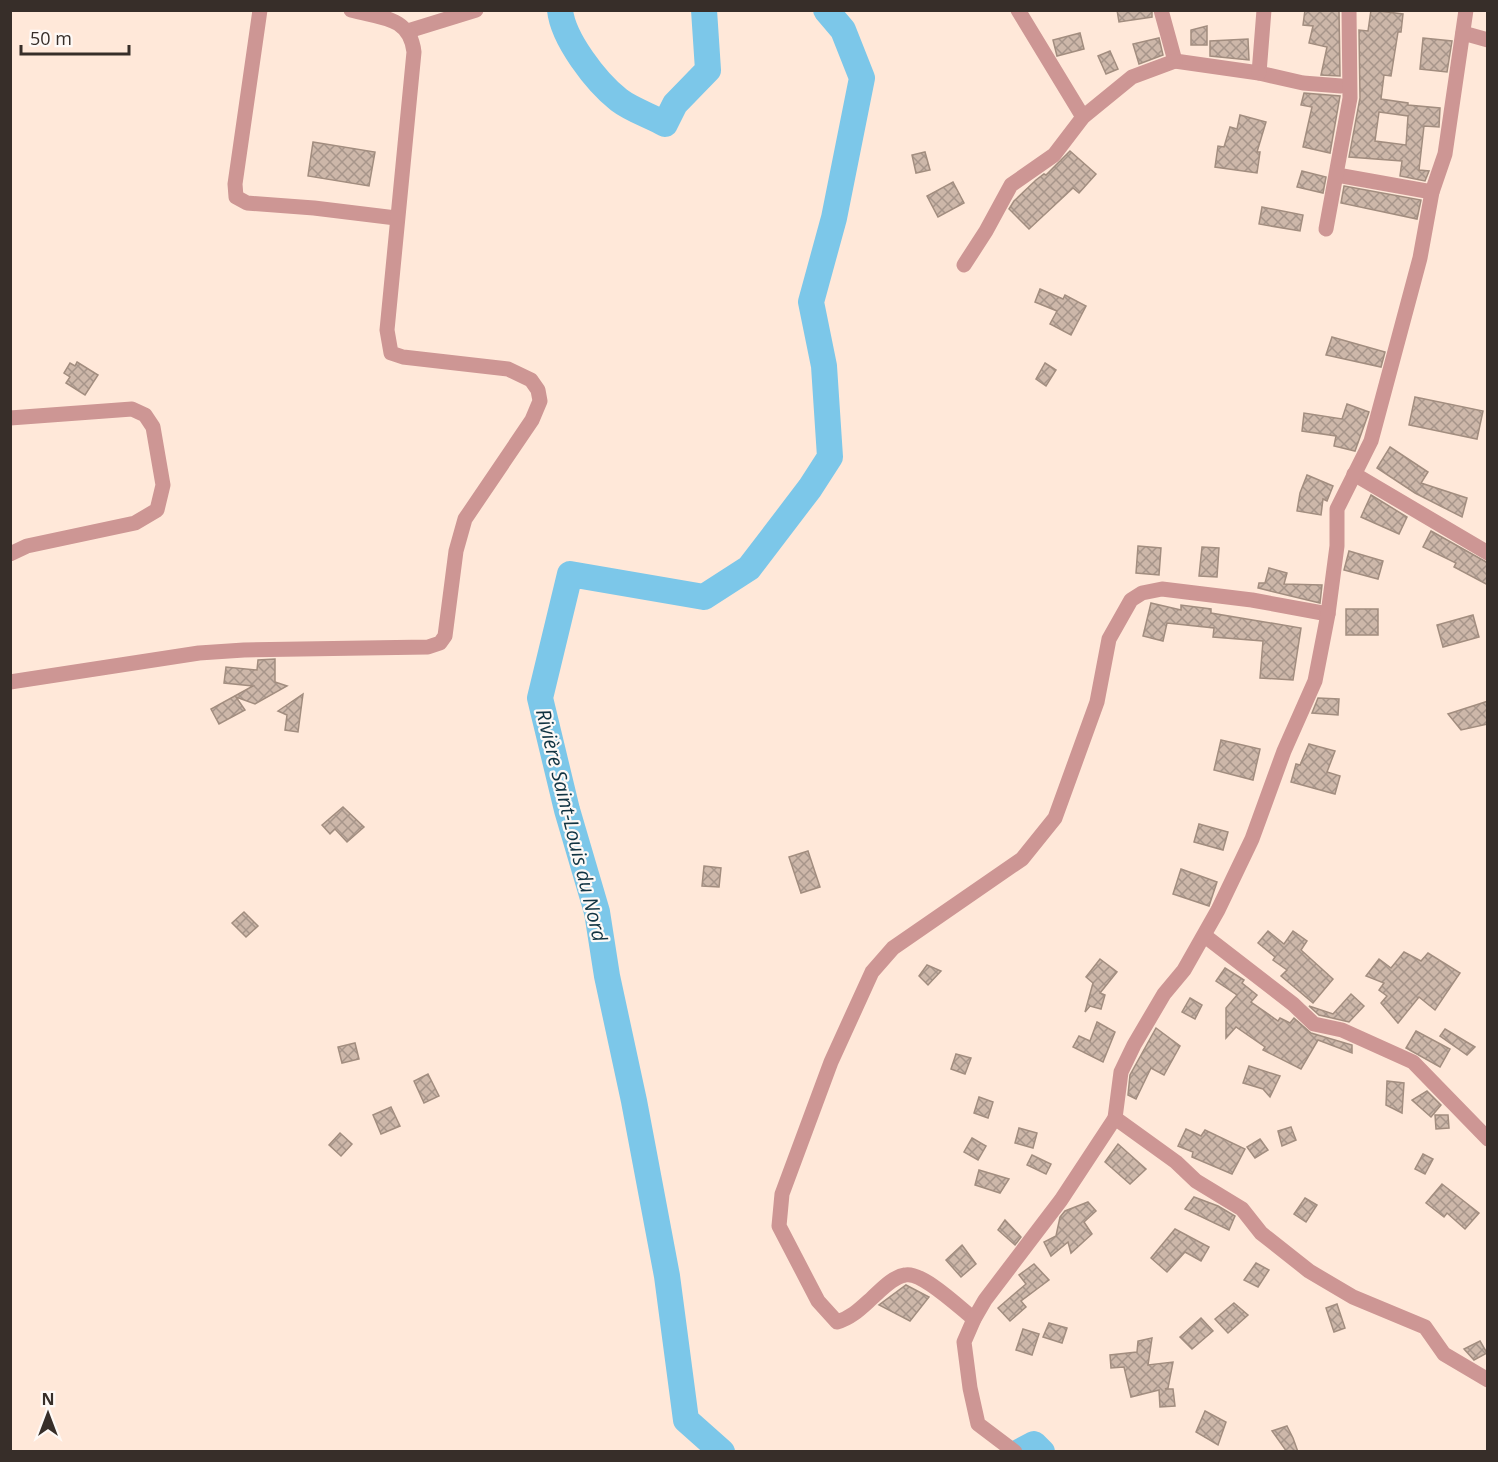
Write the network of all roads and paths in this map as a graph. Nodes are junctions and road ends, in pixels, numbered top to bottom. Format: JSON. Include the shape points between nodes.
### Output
{"nodes":[{"id":1,"x":260,"y":10,"type":"edge"},
{"id":2,"x":351,"y":10,"type":"edge"},
{"id":3,"x":476,"y":10,"type":"edge"},
{"id":4,"x":1018,"y":10,"type":"edge"},
{"id":5,"x":1161,"y":10,"type":"edge"},
{"id":6,"x":1264,"y":10,"type":"edge"},
{"id":7,"x":1349,"y":10,"type":"edge"},
{"id":8,"x":1466,"y":10,"type":"edge"},
{"id":9,"x":408,"y":31,"type":"junction"},
{"id":10,"x":1463,"y":33,"type":"junction"},
{"id":11,"x":1488,"y":40,"type":"edge"},
{"id":12,"x":1175,"y":61,"type":"junction"},
{"id":13,"x":1259,"y":73,"type":"junction"},
{"id":14,"x":1341,"y":87,"type":"dead end"},
{"id":15,"x":1083,"y":117,"type":"junction"},
{"id":16,"x":1337,"y":175,"type":"junction"},
{"id":17,"x":1432,"y":192,"type":"junction"},
{"id":18,"x":396,"y":218,"type":"junction"},
{"id":19,"x":1326,"y":229,"type":"dead end"},
{"id":20,"x":964,"y":264,"type":"dead end"},
{"id":21,"x":10,"y":418,"type":"edge"},
{"id":22,"x":1354,"y":474,"type":"junction"},
{"id":23,"x":1488,"y":553,"type":"edge"},
{"id":24,"x":10,"y":554,"type":"edge"},
{"id":25,"x":1328,"y":614,"type":"junction"},
{"id":26,"x":10,"y":682,"type":"edge"},
{"id":27,"x":1205,"y":936,"type":"junction"},
{"id":28,"x":1115,"y":1118,"type":"junction"},
{"id":29,"x":1488,"y":1139,"type":"edge"},
{"id":30,"x":974,"y":1319,"type":"junction"},
{"id":31,"x":1488,"y":1380,"type":"edge"},
{"id":32,"x":1016,"y":1452,"type":"edge"}],
"edges":[{"from":1,"to":18,"type":"street","via":[[236,197],[247,203]]},
{"from":2,"to":9,"type":"street","via":[[400,24]]},
{"from":3,"to":9,"type":"street"},
{"from":4,"to":15,"type":"street"},
{"from":5,"to":12,"type":"street"},
{"from":6,"to":13,"type":"street"},
{"from":7,"to":16,"type":"street","via":[[1350,98]]},
{"from":8,"to":10,"type":"street"},
{"from":9,"to":18,"type":"street","via":[[414,52]]},
{"from":10,"to":11,"type":"street"},
{"from":10,"to":17,"type":"street","via":[[1444,154]]},
{"from":12,"to":13,"type":"street"},
{"from":12,"to":15,"type":"street","via":[[1132,77]]},
{"from":13,"to":14,"type":"street"},
{"from":15,"to":20,"type":"street","via":[[1053,155],[1011,185]]},
{"from":16,"to":17,"type":"street"},
{"from":16,"to":19,"type":"street"},
{"from":17,"to":22,"type":"street","via":[[1420,258],[1371,441]]},
{"from":18,"to":26,"type":"street","via":[[387,330],[391,353],[508,369],[531,380],[540,401],[532,420],[465,519],[456,551],[447,630],[441,643],[428,647],[199,653]]},
{"from":21,"to":24,"type":"street","via":[[132,409],[145,415],[153,427],[163,485],[157,510],[147,518],[27,546]]},
{"from":22,"to":23,"type":"street"},
{"from":22,"to":25,"type":"street","via":[[1337,509],[1337,546]]},
{"from":25,"to":27,"type":"street","via":[[1315,681],[1252,839]]},
{"from":25,"to":30,"type":"street","via":[[1162,589],[1131,600],[1109,639],[1097,702],[1055,818],[1022,859],[893,948],[872,972],[831,1062],[786,1183],[779,1227],[818,1301],[837,1322],[849,1318],[889,1283],[905,1275],[928,1282]]},
{"from":27,"to":28,"type":"street","via":[[1134,1045],[1121,1072]]},
{"from":27,"to":29,"type":"street","via":[[1314,1024],[1342,1030],[1413,1062]]},
{"from":28,"to":30,"type":"street"},
{"from":28,"to":31,"type":"street","via":[[1196,1181],[1242,1209],[1261,1233],[1309,1271],[1353,1297],[1425,1327],[1444,1354]]},
{"from":30,"to":32,"type":"street","via":[[964,1342],[978,1424]]}]}
